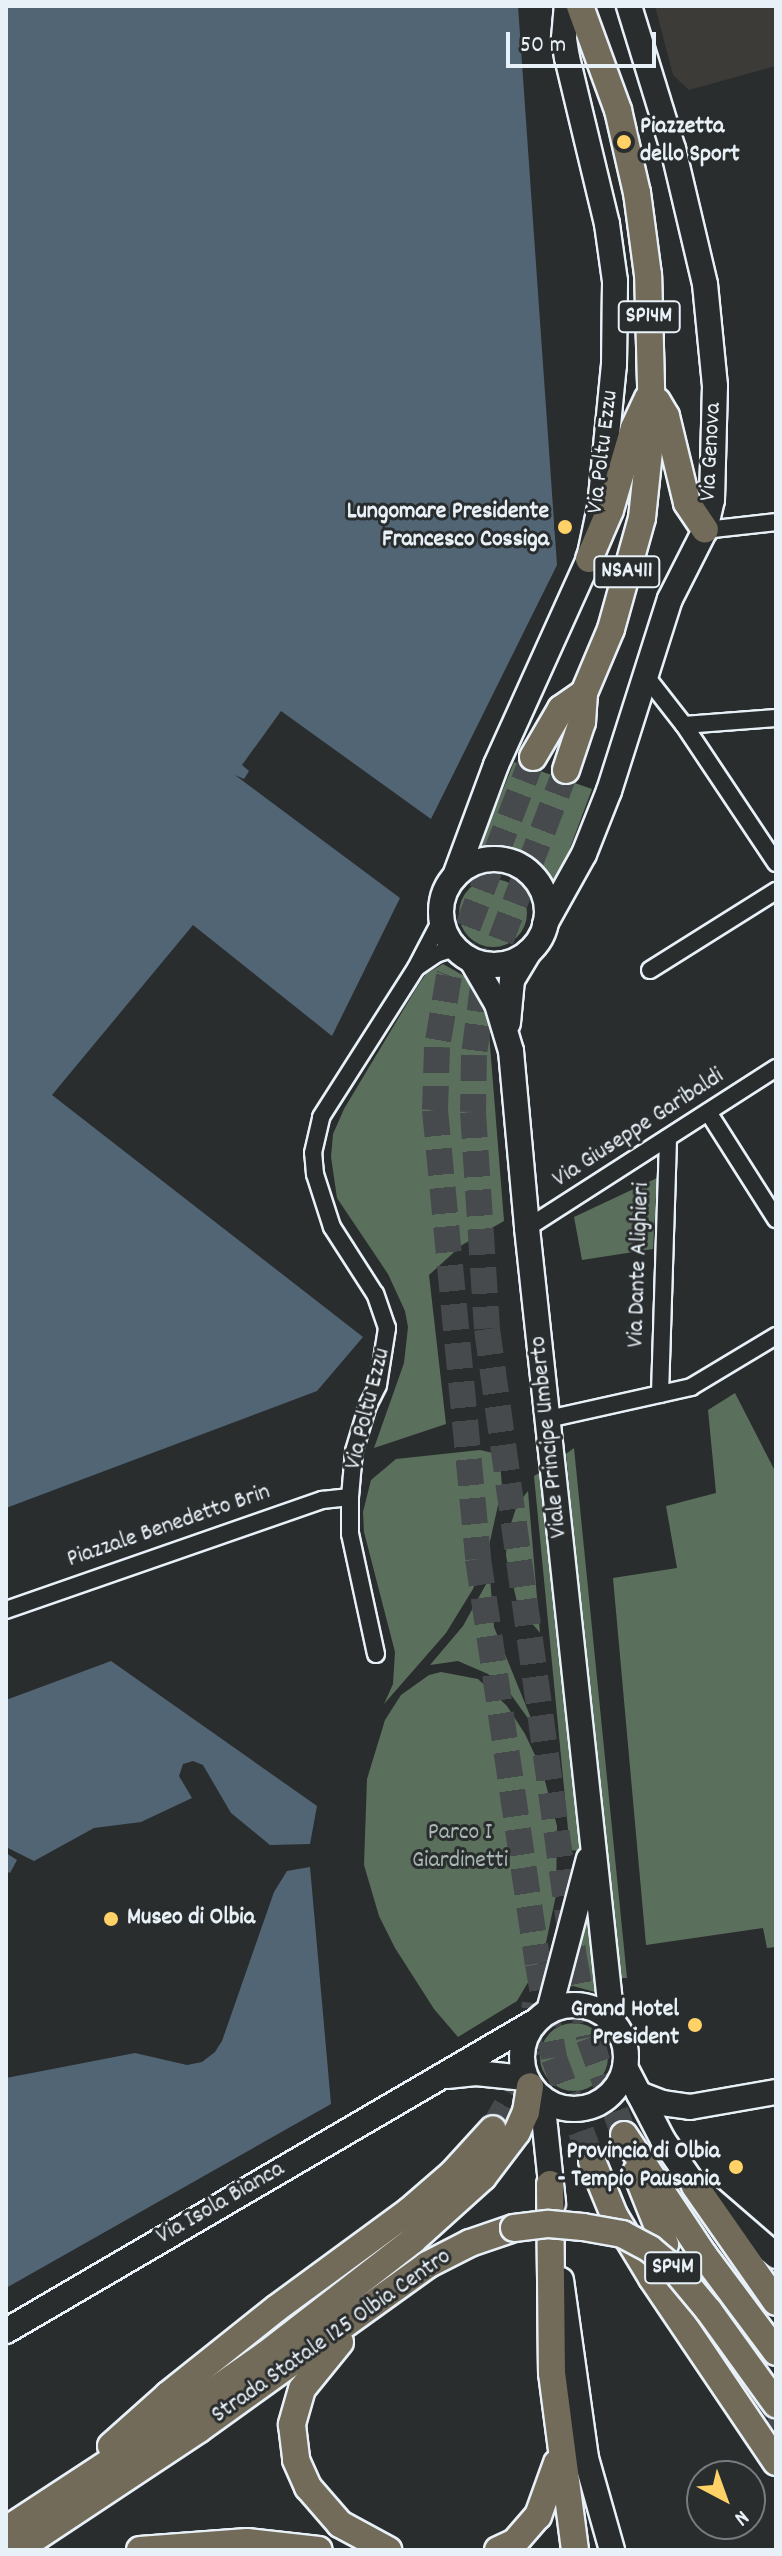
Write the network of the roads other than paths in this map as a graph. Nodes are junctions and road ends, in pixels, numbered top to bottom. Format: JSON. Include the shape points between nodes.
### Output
{"nodes":[{"id":1,"x":567,"y":6,"type":"edge"},
{"id":2,"x":580,"y":6,"type":"edge"},
{"id":3,"x":629,"y":6,"type":"edge"},
{"id":4,"x":652,"y":391,"type":"junction"},
{"id":5,"x":776,"y":522,"type":"edge"},
{"id":6,"x":705,"y":530,"type":"junction"},
{"id":7,"x":589,"y":559,"type":"junction"},
{"id":8,"x":648,"y":679,"type":"junction"},
{"id":9,"x":584,"y":693,"type":"junction"},
{"id":10,"x":776,"y":718,"type":"edge"},
{"id":11,"x":684,"y":725,"type":"junction"},
{"id":12,"x":533,"y":757,"type":"tunnel mouth"},
{"id":13,"x":566,"y":770,"type":"tunnel mouth"},
{"id":14,"x":776,"y":863,"type":"edge"},
{"id":15,"x":455,"y":876,"type":"junction"},
{"id":16,"x":776,"y":891,"type":"edge"},
{"id":17,"x":441,"y":920,"type":"junction"},
{"id":18,"x":545,"y":924,"type":"junction"},
{"id":19,"x":529,"y":951,"type":"junction"},
{"id":20,"x":463,"y":954,"type":"junction"},
{"id":21,"x":416,"y":968,"type":"junction"},
{"id":22,"x":650,"y":970,"type":"dead end"},
{"id":23,"x":508,"y":1037,"type":"junction"},
{"id":24,"x":776,"y":1068,"type":"edge"},
{"id":25,"x":708,"y":1112,"type":"junction"},
{"id":26,"x":668,"y":1138,"type":"junction"},
{"id":27,"x":776,"y":1219,"type":"edge"},
{"id":28,"x":527,"y":1228,"type":"junction"},
{"id":29,"x":776,"y":1336,"type":"edge"},
{"id":30,"x":660,"y":1394,"type":"junction"},
{"id":31,"x":548,"y":1419,"type":"junction"},
{"id":32,"x":350,"y":1497,"type":"junction"},
{"id":33,"x":6,"y":1610,"type":"edge"},
{"id":34,"x":376,"y":1654,"type":"dead end"},
{"id":35,"x":593,"y":1837,"type":"junction"},
{"id":36,"x":542,"y":2016,"type":"junction"},
{"id":37,"x":612,"y":2021,"type":"junction"},
{"id":38,"x":625,"y":2067,"type":"junction"},
{"id":39,"x":436,"y":2078,"type":"junction"},
{"id":40,"x":532,"y":2087,"type":"junction"},
{"id":41,"x":776,"y":2092,"type":"edge"},
{"id":42,"x":639,"y":2094,"type":"junction"},
{"id":43,"x":690,"y":2107,"type":"junction"},
{"id":44,"x":493,"y":2129,"type":"tunnel mouth"},
{"id":45,"x":663,"y":2140,"type":"junction"},
{"id":46,"x":592,"y":2161,"type":"tunnel mouth"},
{"id":47,"x":550,"y":2184,"type":"junction"},
{"id":48,"x":695,"y":2186,"type":"junction"},
{"id":49,"x":665,"y":2244,"type":"dead end"},
{"id":50,"x":776,"y":2256,"type":"edge"},
{"id":51,"x":427,"y":2265,"type":"junction"},
{"id":52,"x":776,"y":2302,"type":"edge"},
{"id":53,"x":6,"y":2331,"type":"edge"},
{"id":54,"x":776,"y":2352,"type":"edge"},
{"id":55,"x":776,"y":2404,"type":"edge"},
{"id":56,"x":560,"y":2452,"type":"junction"},
{"id":57,"x":776,"y":2462,"type":"edge"},
{"id":58,"x":112,"y":2487,"type":"junction"},
{"id":59,"x":38,"y":2508,"type":"junction"},
{"id":60,"x":6,"y":2530,"type":"edge"},
{"id":61,"x":6,"y":2541,"type":"edge"},
{"id":62,"x":17,"y":2550,"type":"edge"},
{"id":63,"x":140,"y":2550,"type":"edge"},
{"id":64,"x":319,"y":2550,"type":"edge"},
{"id":65,"x":388,"y":2550,"type":"edge"},
{"id":66,"x":498,"y":2550,"type":"edge"},
{"id":67,"x":575,"y":2550,"type":"edge"},
{"id":68,"x":612,"y":2550,"type":"edge"}],
"edges":[{"from":1,"to":7,"type":"street","name":"Via Poltu Ezzu","via":[[567,58],[607,224],[615,281],[614,365],[600,507]]},
{"from":2,"to":4,"type":"main road","number":"SP14M","via":[[618,110],[637,193],[646,254]]},
{"from":3,"to":6,"type":"street","name":"Via Genova","via":[[673,149],[705,284],[716,463]]},
{"from":4,"to":6,"type":"main road","via":[[666,416],[687,503]]},
{"from":4,"to":7,"type":"main road"},
{"from":4,"to":9,"type":"main road","number":"NSA411","via":[[642,518],[611,629]]},
{"from":5,"to":6,"type":"street"},
{"from":6,"to":8,"type":"street","name":"Via Genova","via":[[670,599]]},
{"from":7,"to":15,"type":"street","name":"Via Poltu Ezzu","via":[[496,765]]},
{"from":8,"to":11,"type":"street"},
{"from":8,"to":18,"type":"street","name":"Via Genova","via":[[584,854]]},
{"from":9,"to":12,"type":"main road","number":"NSA411","via":[[561,709]]},
{"from":9,"to":13,"type":"main road","number":"NSA411","via":[[582,722]]},
{"from":10,"to":11,"type":"street"},
{"from":11,"to":14,"type":"street"},
{"from":15,"to":17,"type":"street","via":[[443,899]]},
{"from":15,"to":18,"type":"street","via":[[483,860],[519,866],[542,892]]},
{"from":16,"to":22,"type":"street"},
{"from":17,"to":20,"type":"street"},
{"from":17,"to":21,"type":"street","name":"Via Poltu Ezzu"},
{"from":18,"to":19,"type":"street"},
{"from":19,"to":20,"type":"street","via":[[500,965]]},
{"from":19,"to":23,"type":"street","name":"Viale Principe Umberto","via":[[512,980]]},
{"from":20,"to":21,"type":"street","name":"Via Poltu Ezzu","via":[[436,954]]},
{"from":20,"to":23,"type":"street","name":"Viale Principe Umberto","via":[[497,1004]]},
{"from":21,"to":32,"type":"street","name":"Via Poltu Ezzu","via":[[316,1131],[314,1164],[321,1199],[332,1227],[375,1294],[387,1328],[378,1385],[354,1451]]},
{"from":23,"to":28,"type":"street","name":"Viale Principe Umberto"},
{"from":24,"to":25,"type":"street","name":"Via Giuseppe Garibaldi"},
{"from":25,"to":26,"type":"street","name":"Via Giuseppe Garibaldi"},
{"from":25,"to":27,"type":"street"},
{"from":26,"to":28,"type":"street","name":"Via Giuseppe Garibaldi"},
{"from":26,"to":30,"type":"street","name":"Via Dante Alighieri"},
{"from":28,"to":31,"type":"street","name":"Viale Principe Umberto"},
{"from":29,"to":30,"type":"street","via":[[691,1387]]},
{"from":30,"to":31,"type":"street"},
{"from":31,"to":35,"type":"street","name":"Viale Principe Umberto"},
{"from":32,"to":33,"type":"street","name":"Piazzale Benedetto Brin","via":[[322,1500]]},
{"from":32,"to":34,"type":"street","name":"Via Poltu Ezzu","via":[[350,1534]]},
{"from":35,"to":36,"type":"street","name":"Viale Principe Umberto"},
{"from":35,"to":37,"type":"street","name":"Viale Principe Umberto"},
{"from":36,"to":37,"type":"street","via":[[565,2005],[582,2005]]},
{"from":36,"to":39,"type":"street","name":"Via Isola Bianca"},
{"from":36,"to":40,"type":"street","via":[[522,2048]]},
{"from":37,"to":38,"type":"street","via":[[624,2043]]},
{"from":38,"to":40,"type":"street","via":[[615,2089],[596,2104],[556,2106]]},
{"from":38,"to":42,"type":"street"},
{"from":39,"to":40,"type":"street","name":"Via Isola Bianca","via":[[476,2073]]},
{"from":39,"to":53,"type":"street","name":"Via Isola Bianca"},
{"from":40,"to":47,"type":"street"},
{"from":40,"to":59,"type":"main road","via":[[517,2132],[483,2177],[413,2240],[265,2355]]},
{"from":41,"to":43,"type":"street"},
{"from":42,"to":43,"type":"street"},
{"from":42,"to":45,"type":"street"},
{"from":43,"to":45,"type":"street","via":[[672,2121]]},
{"from":44,"to":59,"type":"main road","via":[[409,2211],[168,2395]]},
{"from":45,"to":48,"type":"street"},
{"from":46,"to":57,"type":"main road","via":[[614,2215],[652,2278]]},
{"from":47,"to":56,"type":"main road","via":[[552,2373]]},
{"from":47,"to":68,"type":"street","via":[[586,2458]]},
{"from":48,"to":50,"type":"street"},
{"from":48,"to":52,"type":"main road"},
{"from":49,"to":54,"type":"main road","via":[[624,2135]]},
{"from":51,"to":55,"type":"main road","name":"Strada Statale 125 Olbia Centro","number":"SP4M","bridge":true,"via":[[514,2228],[549,2224],[622,2234],[675,2270]]},
{"from":51,"to":58,"type":"main road","name":"Strada Statale 125 Olbia Centro","number":"SP4M"},
{"from":51,"to":65,"type":"main road","via":[[335,2347],[302,2389],[292,2425],[296,2460],[308,2487],[340,2524]]},
{"from":56,"to":66,"type":"main road","via":[[538,2516],[515,2542]]},
{"from":56,"to":67,"type":"main road"},
{"from":58,"to":61,"type":"main road","name":"Strada Statale 125 Olbia Centro","number":"SP4M"},
{"from":58,"to":62,"type":"main road","name":"Strada Statale 125 Olbia Centro","number":"SP4M"},
{"from":59,"to":60,"type":"main road"},
{"from":63,"to":64,"type":"main road","via":[[247,2542]]}]}
